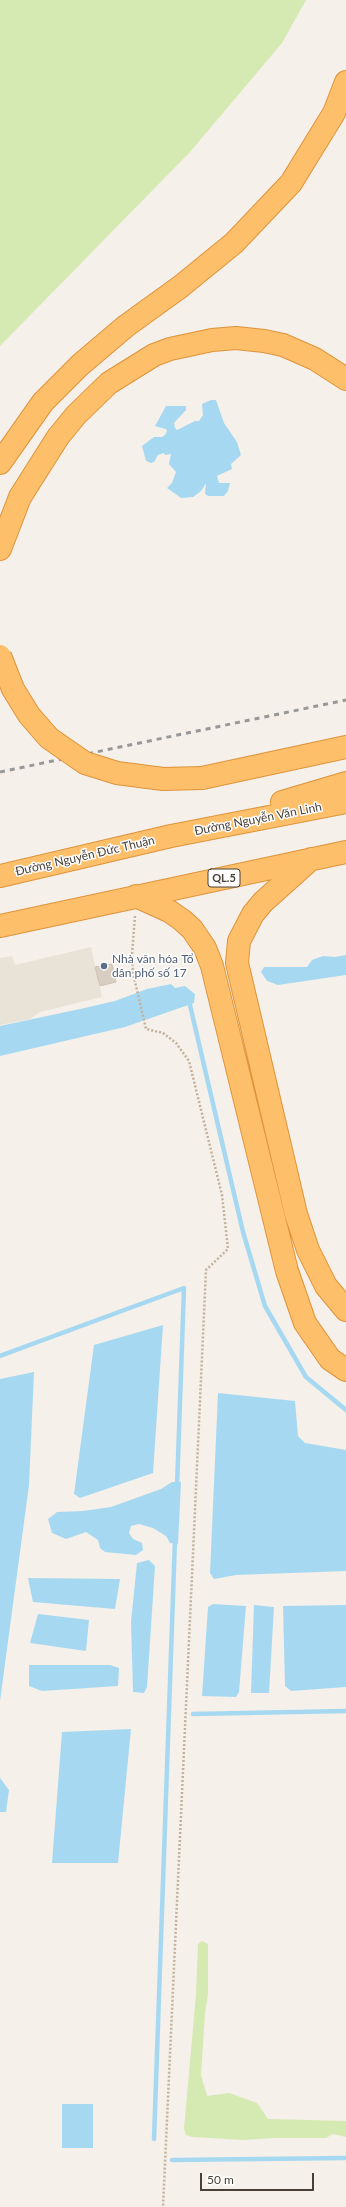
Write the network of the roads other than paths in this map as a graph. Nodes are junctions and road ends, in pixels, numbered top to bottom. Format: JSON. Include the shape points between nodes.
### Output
{"nodes":[{"id":1,"x":346,"y":82,"type":"edge"},
{"id":2,"x":346,"y":379,"type":"edge"},
{"id":3,"x":0,"y":463,"type":"edge"},
{"id":4,"x":0,"y":549,"type":"edge"},
{"id":5,"x":0,"y":656,"type":"edge"},
{"id":6,"x":346,"y":747,"type":"edge"},
{"id":7,"x":346,"y":783,"type":"edge"},
{"id":8,"x":346,"y":802,"type":"edge"},
{"id":9,"x":171,"y":836,"type":"junction"},
{"id":10,"x":346,"y":852,"type":"edge"},
{"id":11,"x":311,"y":859,"type":"junction"},
{"id":12,"x":0,"y":876,"type":"edge"},
{"id":13,"x":136,"y":896,"type":"junction"},
{"id":14,"x":0,"y":926,"type":"edge"},
{"id":15,"x":346,"y":1310,"type":"edge"},
{"id":16,"x":346,"y":1370,"type":"edge"}],
"edges":[{"from":1,"to":3,"type":"highway","via":[[334,113],[291,183],[234,243],[126,326],[80,365],[43,402]]},
{"from":2,"to":4,"type":"highway","via":[[310,356],[283,345],[264,341],[236,338],[212,340],[154,355],[109,383],[76,415],[38,466],[20,497]]},
{"from":5,"to":6,"type":"highway","bridge":true,"via":[[13,689],[29,715],[49,738],[85,764],[117,773],[163,779],[202,778]]},
{"from":7,"to":9,"type":"highway"},
{"from":8,"to":9,"type":"highway","name":"Đường Nguyễn Văn Linh"},
{"from":9,"to":12,"type":"highway","name":"Đường Nguyễn Đức Thuận"},
{"from":10,"to":11,"type":"highway","number":"QL.5"},
{"from":11,"to":13,"type":"highway","number":"QL.5"},
{"from":11,"to":15,"type":"highway","via":[[263,902],[254,914],[239,941],[237,962],[296,1214],[308,1250],[326,1286]]},
{"from":13,"to":14,"type":"highway","number":"QL.5"},
{"from":13,"to":16,"type":"highway","via":[[170,911],[182,920],[192,929],[205,948],[212,966],[287,1272],[305,1323],[330,1359]]}]}
